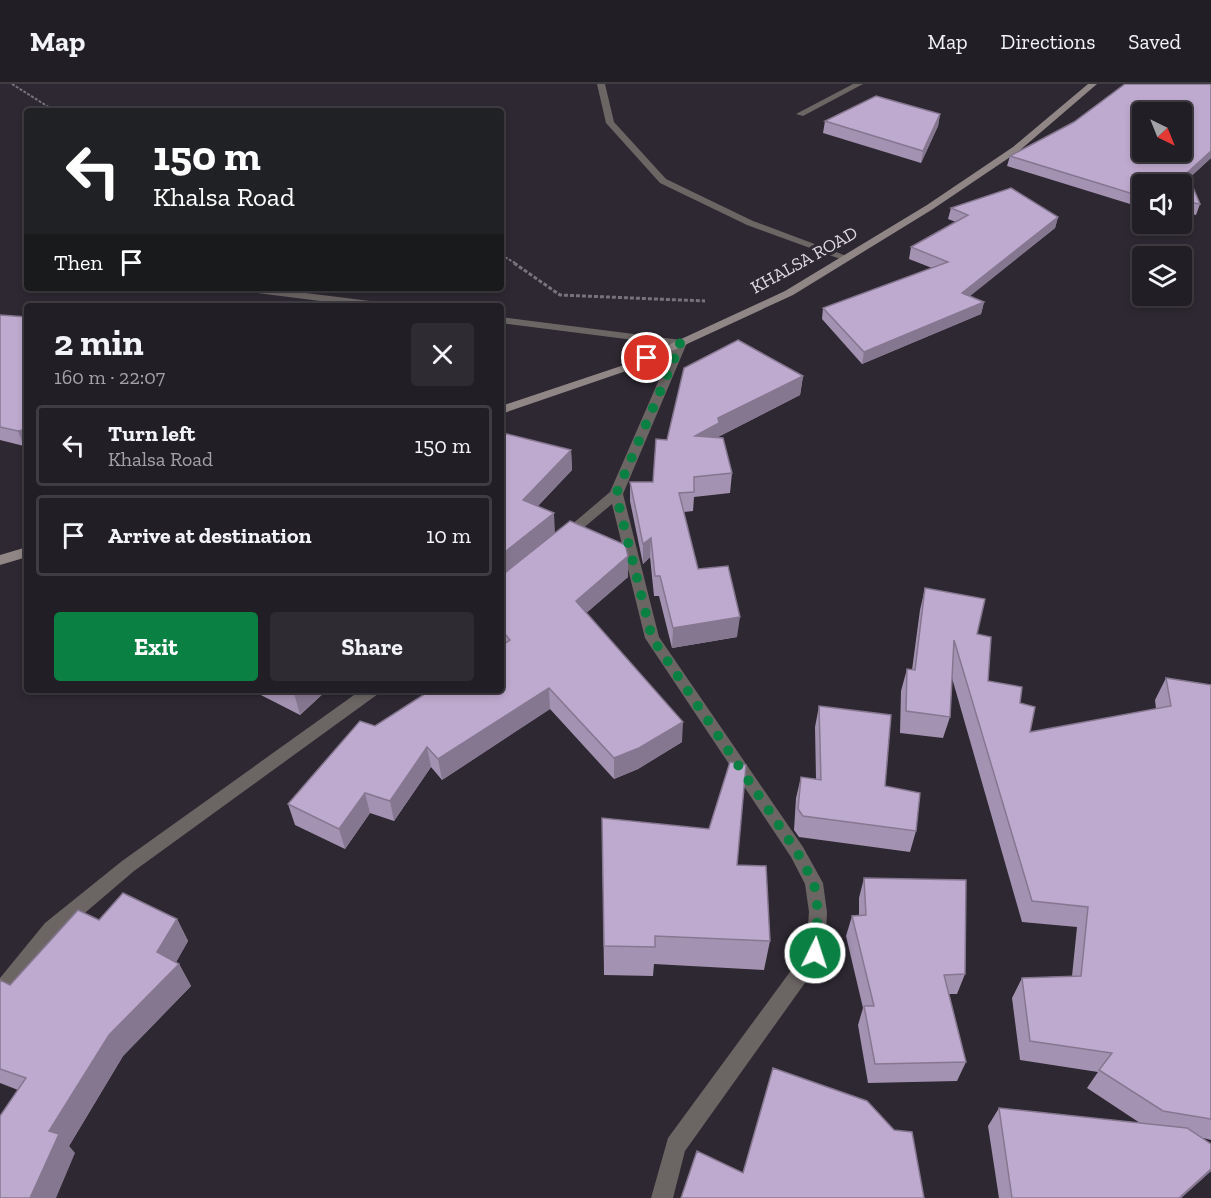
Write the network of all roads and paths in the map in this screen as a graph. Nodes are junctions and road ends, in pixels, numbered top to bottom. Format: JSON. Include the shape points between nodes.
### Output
{"nodes":[{"id":1,"x":12,"y":84,"type":"edge"},
{"id":2,"x":601,"y":84,"type":"edge"},
{"id":3,"x":859,"y":84,"type":"edge"},
{"id":4,"x":1094,"y":84,"type":"edge"},
{"id":5,"x":50,"y":108,"type":"edge"},
{"id":6,"x":800,"y":114,"type":"dead end"},
{"id":7,"x":504,"y":257,"type":"edge"},
{"id":8,"x":847,"y":258,"type":"junction"},
{"id":9,"x":265,"y":291,"type":"edge"},
{"id":10,"x":710,"y":301,"type":"dead end"},
{"id":11,"x":362,"y":303,"type":"edge"},
{"id":12,"x":504,"y":320,"type":"edge"},
{"id":13,"x":681,"y":343,"type":"junction"},
{"id":14,"x":504,"y":409,"type":"edge"},
{"id":15,"x":616,"y":494,"type":"junction"},
{"id":16,"x":554,"y":545,"type":"edge"},
{"id":17,"x":24,"y":553,"type":"edge"},
{"id":18,"x":0,"y":560,"type":"edge"},
{"id":19,"x":368,"y":693,"type":"edge"},
{"id":20,"x":0,"y":993,"type":"edge"},
{"id":21,"x":662,"y":1198,"type":"edge"}],
"edges":[{"from":1,"to":5,"type":"path"},
{"from":2,"to":8,"type":"street","via":[[610,123],[663,181],[750,223]]},
{"from":3,"to":6,"type":"street"},
{"from":4,"to":8,"type":"main road","name":"KHALSA ROAD","via":[[1016,149]]},
{"from":7,"to":10,"type":"path","via":[[560,295]]},
{"from":8,"to":13,"type":"main road","name":"KHALSA ROAD","via":[[789,293]]},
{"from":9,"to":11,"type":"street"},
{"from":12,"to":13,"type":"street"},
{"from":13,"to":14,"type":"main road","name":"KHALSA ROAD","via":[[631,366]]},
{"from":13,"to":15,"type":"street"},
{"from":15,"to":16,"type":"street"},
{"from":15,"to":21,"type":"street","via":[[652,638],[797,852],[814,883],[818,912],[815,953],[676,1146]]},
{"from":17,"to":18,"type":"main road"},
{"from":19,"to":20,"type":"street","via":[[128,866],[52,929]]}]}
